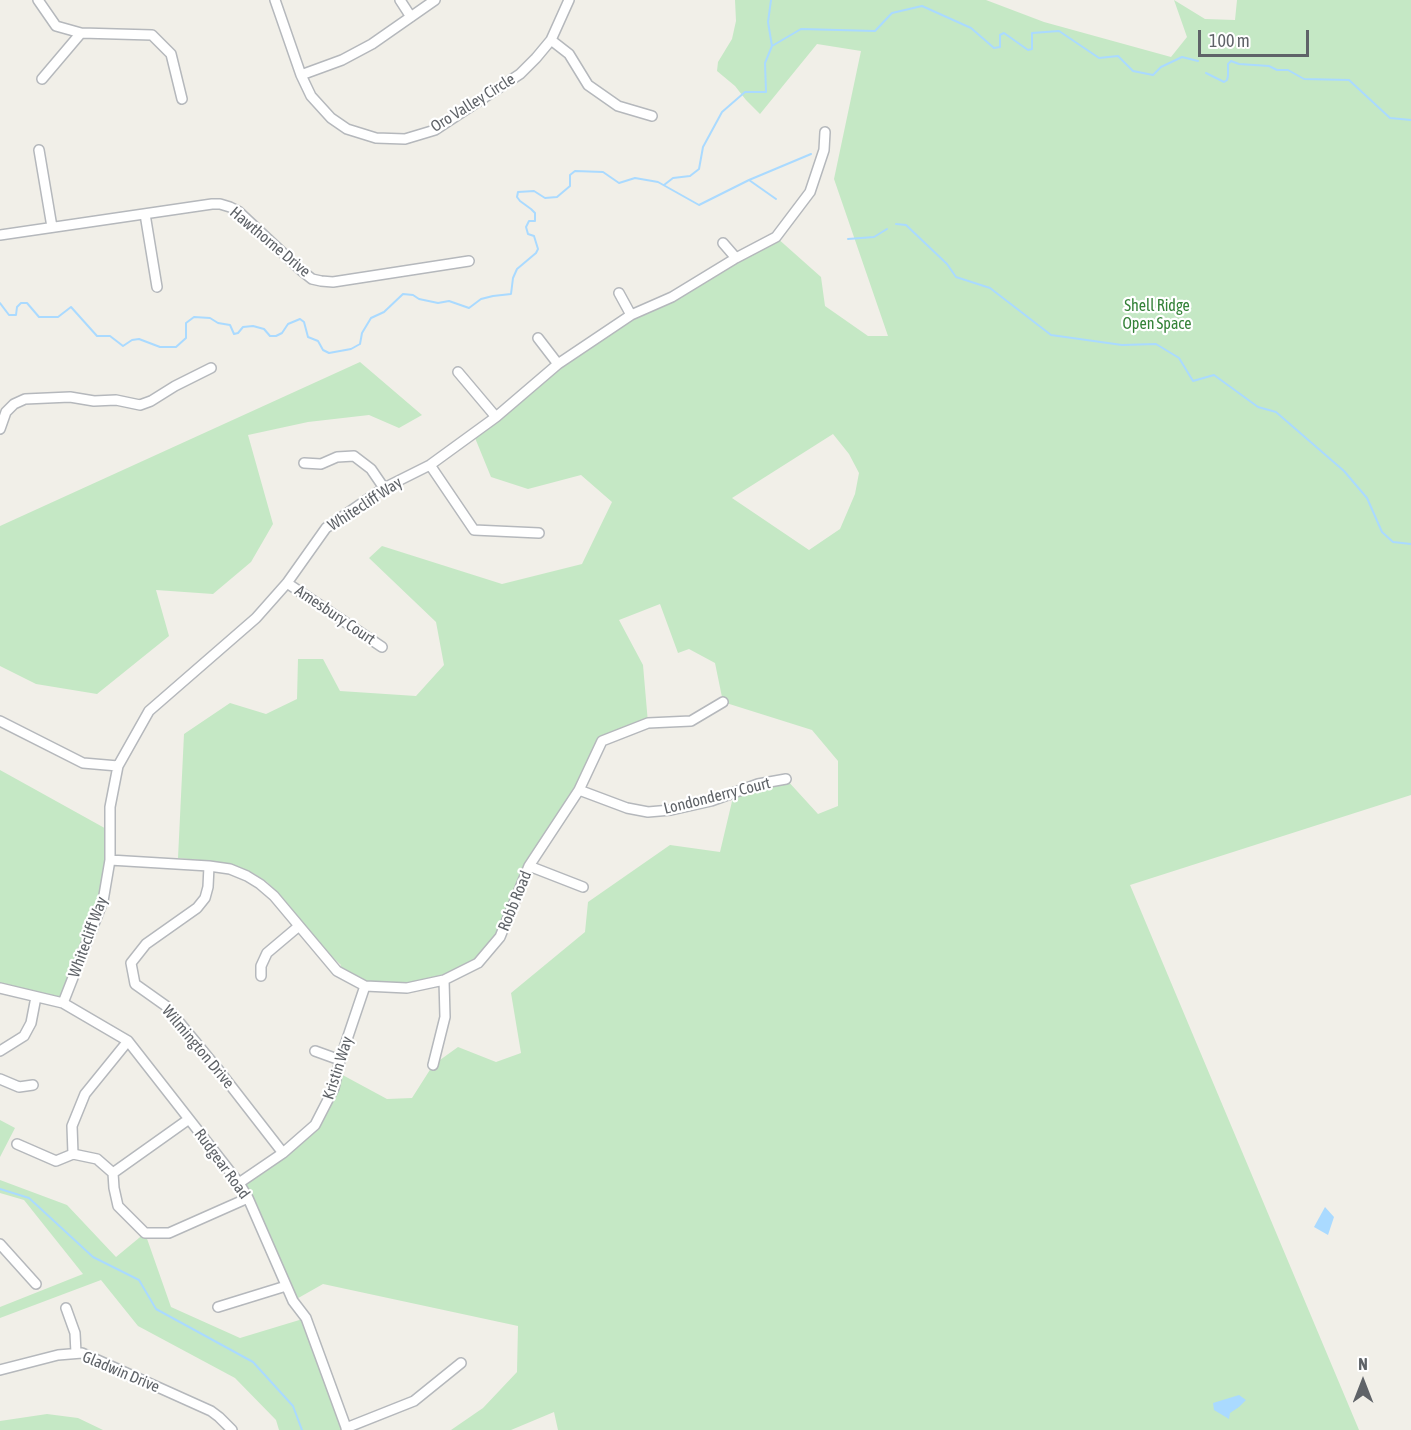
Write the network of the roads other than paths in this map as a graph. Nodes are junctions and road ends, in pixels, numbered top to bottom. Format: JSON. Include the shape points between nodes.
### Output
{"nodes":[{"id":1,"x":38,"y":0,"type":"edge"},
{"id":2,"x":275,"y":0,"type":"edge"},
{"id":3,"x":399,"y":0,"type":"edge"},
{"id":4,"x":435,"y":0,"type":"edge"},
{"id":5,"x":569,"y":0,"type":"edge"},
{"id":6,"x":411,"y":17,"type":"junction"},
{"id":7,"x":81,"y":33,"type":"junction"},
{"id":8,"x":551,"y":40,"type":"junction"},
{"id":9,"x":301,"y":75,"type":"junction"},
{"id":10,"x":42,"y":79,"type":"dead end"},
{"id":11,"x":182,"y":99,"type":"dead end"},
{"id":12,"x":652,"y":116,"type":"dead end"},
{"id":13,"x":825,"y":132,"type":"dead end"},
{"id":14,"x":39,"y":150,"type":"dead end"},
{"id":15,"x":145,"y":214,"type":"junction"},
{"id":16,"x":52,"y":227,"type":"junction"},
{"id":17,"x":0,"y":235,"type":"edge"},
{"id":18,"x":723,"y":243,"type":"dead end"},
{"id":19,"x":736,"y":258,"type":"junction"},
{"id":20,"x":470,"y":261,"type":"dead end"},
{"id":21,"x":157,"y":287,"type":"dead end"},
{"id":22,"x":619,"y":293,"type":"dead end"},
{"id":23,"x":631,"y":315,"type":"junction"},
{"id":24,"x":538,"y":338,"type":"dead end"},
{"id":25,"x":558,"y":364,"type":"junction"},
{"id":26,"x":211,"y":368,"type":"dead end"},
{"id":27,"x":458,"y":372,"type":"dead end"},
{"id":28,"x":496,"y":417,"type":"junction"},
{"id":29,"x":0,"y":429,"type":"edge"},
{"id":30,"x":303,"y":463,"type":"dead end"},
{"id":31,"x":430,"y":465,"type":"junction"},
{"id":32,"x":384,"y":488,"type":"junction"},
{"id":33,"x":539,"y":532,"type":"dead end"},
{"id":34,"x":287,"y":583,"type":"junction"},
{"id":35,"x":382,"y":647,"type":"dead end"},
{"id":36,"x":723,"y":702,"type":"dead end"},
{"id":37,"x":0,"y":721,"type":"edge"},
{"id":38,"x":118,"y":766,"type":"junction"},
{"id":39,"x":786,"y":779,"type":"dead end"},
{"id":40,"x":579,"y":790,"type":"junction"},
{"id":41,"x":110,"y":860,"type":"junction"},
{"id":42,"x":209,"y":866,"type":"junction"},
{"id":43,"x":529,"y":866,"type":"junction"},
{"id":44,"x":583,"y":887,"type":"dead end"},
{"id":45,"x":299,"y":926,"type":"junction"},
{"id":46,"x":261,"y":976,"type":"dead end"},
{"id":47,"x":444,"y":980,"type":"junction"},
{"id":48,"x":365,"y":987,"type":"junction"},
{"id":49,"x":0,"y":988,"type":"edge"},
{"id":50,"x":36,"y":997,"type":"junction"},
{"id":51,"x":63,"y":1003,"type":"junction"},
{"id":52,"x":128,"y":1041,"type":"junction"},
{"id":53,"x":315,"y":1051,"type":"dead end"},
{"id":54,"x":0,"y":1052,"type":"edge"},
{"id":55,"x":340,"y":1060,"type":"junction"},
{"id":56,"x":433,"y":1065,"type":"dead end"},
{"id":57,"x":0,"y":1078,"type":"edge"},
{"id":58,"x":33,"y":1085,"type":"dead end"},
{"id":59,"x":189,"y":1119,"type":"junction"},
{"id":60,"x":17,"y":1144,"type":"dead end"},
{"id":61,"x":283,"y":1153,"type":"junction"},
{"id":62,"x":73,"y":1154,"type":"junction"},
{"id":63,"x":113,"y":1173,"type":"junction"},
{"id":64,"x":239,"y":1183,"type":"junction"},
{"id":65,"x":248,"y":1197,"type":"junction"},
{"id":66,"x":0,"y":1244,"type":"edge"},
{"id":67,"x":36,"y":1284,"type":"dead end"},
{"id":68,"x":286,"y":1286,"type":"junction"},
{"id":69,"x":218,"y":1307,"type":"dead end"},
{"id":70,"x":66,"y":1308,"type":"dead end"},
{"id":71,"x":76,"y":1353,"type":"junction"},
{"id":72,"x":461,"y":1363,"type":"dead end"},
{"id":73,"x":0,"y":1370,"type":"edge"},
{"id":74,"x":346,"y":1429,"type":"edge"},
{"id":75,"x":232,"y":1430,"type":"edge"}],
"edges":[{"from":1,"to":7,"type":"street","via":[[56,26]]},
{"from":2,"to":9,"type":"street","name":"Oro Valley Circle"},
{"from":3,"to":6,"type":"street"},
{"from":4,"to":6,"type":"street"},
{"from":5,"to":8,"type":"street","name":"Oro Valley Circle"},
{"from":6,"to":9,"type":"street","via":[[352,55]]},
{"from":7,"to":10,"type":"street"},
{"from":7,"to":11,"type":"street","via":[[152,35],[171,54]]},
{"from":8,"to":9,"type":"street","name":"Oro Valley Circle","via":[[520,74],[435,130],[405,139],[376,138],[347,129],[311,96]]},
{"from":8,"to":12,"type":"street","via":[[569,54],[588,85],[618,106]]},
{"from":13,"to":19,"type":"street","name":"Whitecliff Way","via":[[824,150],[810,192],[776,237]]},
{"from":14,"to":16,"type":"street"},
{"from":15,"to":16,"type":"street","name":"Hawthorne Drive"},
{"from":15,"to":20,"type":"street","name":"Hawthorne Drive","via":[[212,204],[230,207],[302,271],[321,281]]},
{"from":15,"to":21,"type":"street"},
{"from":16,"to":17,"type":"street","name":"Hawthorne Drive"},
{"from":18,"to":19,"type":"street"},
{"from":19,"to":23,"type":"street","name":"Whitecliff Way","via":[[672,297]]},
{"from":22,"to":23,"type":"street"},
{"from":23,"to":25,"type":"street","name":"Whitecliff Way"},
{"from":24,"to":25,"type":"street"},
{"from":25,"to":28,"type":"street","name":"Whitecliff Way"},
{"from":26,"to":29,"type":"street","via":[[140,405],[70,397],[25,399],[6,412]]},
{"from":27,"to":28,"type":"street"},
{"from":28,"to":31,"type":"street","name":"Whitecliff Way"},
{"from":30,"to":32,"type":"street","via":[[321,464],[337,457],[354,456],[371,469]]},
{"from":31,"to":32,"type":"street","name":"Whitecliff Way"},
{"from":31,"to":33,"type":"street","via":[[474,530]]},
{"from":32,"to":34,"type":"street","name":"Whitecliff Way","via":[[326,528]]},
{"from":34,"to":35,"type":"street","name":"Amesbury Court"},
{"from":34,"to":38,"type":"street","name":"Whitecliff Way","via":[[256,618],[149,711]]},
{"from":36,"to":40,"type":"street","name":"Robb Road","via":[[691,721],[648,723],[602,741]]},
{"from":37,"to":38,"type":"street","via":[[83,763]]},
{"from":38,"to":41,"type":"street","name":"Whitecliff Way","via":[[110,807]]},
{"from":39,"to":40,"type":"street","name":"Londonderry Court","via":[[672,810],[648,812]]},
{"from":40,"to":43,"type":"street","name":"Robb Road"},
{"from":41,"to":42,"type":"street","name":"Robb Road"},
{"from":41,"to":51,"type":"street","name":"Whitecliff Way","via":[[103,901]]},
{"from":42,"to":45,"type":"street","name":"Robb Road","via":[[230,869],[260,884]]},
{"from":42,"to":61,"type":"street","name":"Wilmington Drive","via":[[205,898],[197,908],[146,944],[131,963],[135,984],[166,1006]]},
{"from":43,"to":44,"type":"street"},
{"from":43,"to":47,"type":"street","name":"Robb Road","via":[[500,938],[478,963]]},
{"from":45,"to":46,"type":"street","via":[[267,953]]},
{"from":45,"to":48,"type":"street","name":"Robb Road","via":[[337,971]]},
{"from":47,"to":48,"type":"street","name":"Robb Road","via":[[407,988]]},
{"from":47,"to":56,"type":"street","via":[[445,1017]]},
{"from":48,"to":55,"type":"street","name":"Kristin Way"},
{"from":49,"to":50,"type":"street","name":"Rudgear Road"},
{"from":50,"to":51,"type":"street","name":"Rudgear Road"},
{"from":50,"to":54,"type":"street","via":[[24,1036]]},
{"from":51,"to":52,"type":"street","name":"Rudgear Road"},
{"from":52,"to":59,"type":"street","name":"Rudgear Road"},
{"from":52,"to":62,"type":"street","via":[[85,1094],[72,1126]]},
{"from":53,"to":55,"type":"street"},
{"from":55,"to":61,"type":"street","name":"Kristin Way","via":[[334,1088],[315,1125]]},
{"from":57,"to":58,"type":"street","via":[[19,1087]]},
{"from":59,"to":63,"type":"street"},
{"from":59,"to":64,"type":"street","name":"Rudgear Road"},
{"from":60,"to":62,"type":"street","via":[[56,1161]]},
{"from":61,"to":64,"type":"street","name":"Kristin Way"},
{"from":62,"to":63,"type":"street","via":[[98,1159]]},
{"from":63,"to":65,"type":"street","via":[[118,1206],[145,1233],[169,1233]]},
{"from":64,"to":65,"type":"street","name":"Rudgear Road"},
{"from":65,"to":68,"type":"street","name":"Rudgear Road"},
{"from":66,"to":67,"type":"street"},
{"from":68,"to":69,"type":"street"},
{"from":68,"to":74,"type":"street","name":"Rudgear Road","via":[[306,1318]]},
{"from":70,"to":71,"type":"street","via":[[75,1334]]},
{"from":71,"to":73,"type":"street","name":"Gladwin Drive"},
{"from":71,"to":75,"type":"street","name":"Gladwin Drive","via":[[211,1412]]},
{"from":72,"to":74,"type":"street","via":[[414,1401]]}]}
